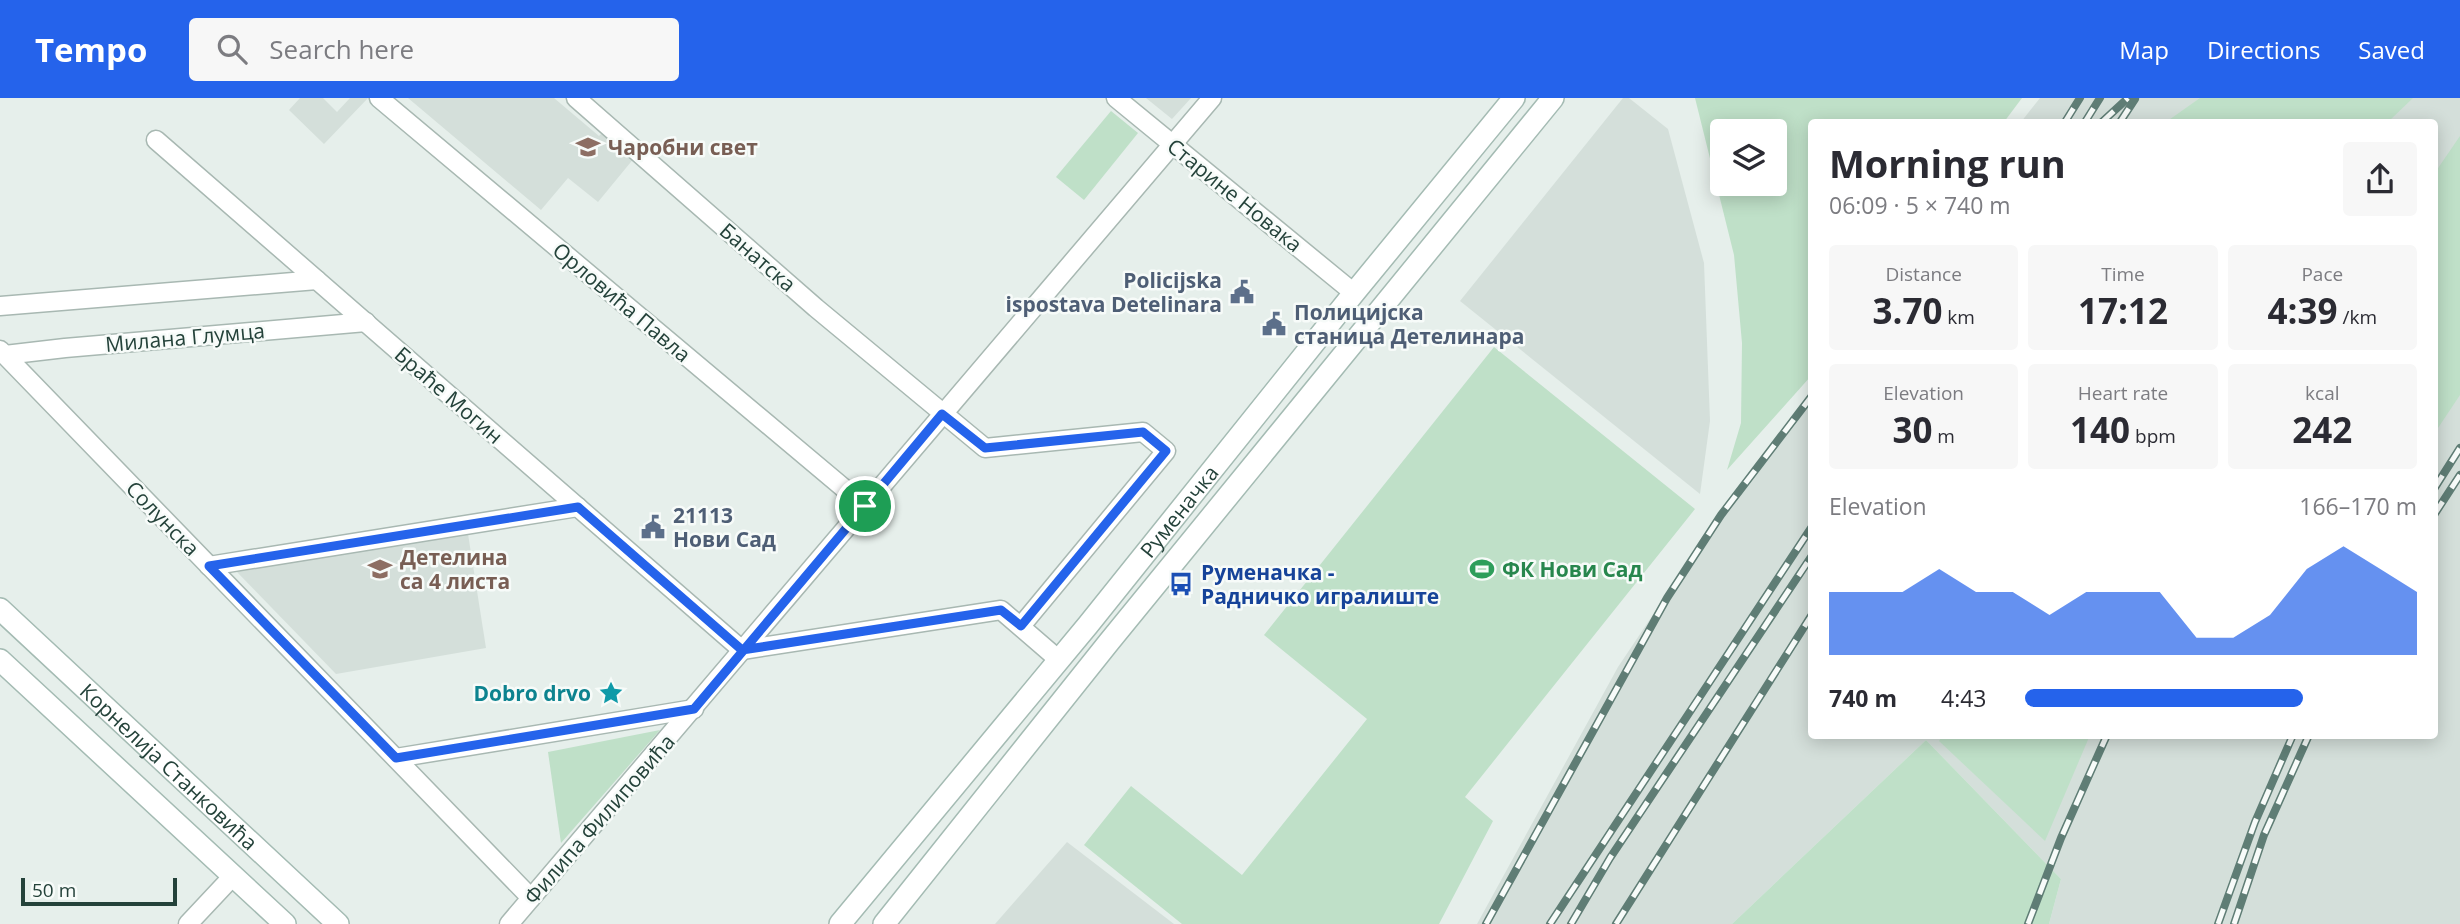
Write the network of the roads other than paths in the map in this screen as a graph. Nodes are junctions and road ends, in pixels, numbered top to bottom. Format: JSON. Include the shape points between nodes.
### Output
{"nodes":[{"id":1,"x":379,"y":98,"type":"edge"},
{"id":2,"x":576,"y":98,"type":"edge"},
{"id":3,"x":1116,"y":98,"type":"edge"},
{"id":4,"x":1212,"y":98,"type":"edge"},
{"id":5,"x":1514,"y":98,"type":"edge"},
{"id":6,"x":1553,"y":98,"type":"edge"},
{"id":7,"x":156,"y":139,"type":"dead end"},
{"id":8,"x":1172,"y":144,"type":"junction"},
{"id":9,"x":317,"y":280,"type":"junction"},
{"id":10,"x":1354,"y":293,"type":"junction"},
{"id":11,"x":0,"y":306,"type":"edge"},
{"id":12,"x":366,"y":322,"type":"junction"},
{"id":13,"x":3,"y":352,"type":"edge"},
{"id":14,"x":942,"y":414,"type":"junction"},
{"id":15,"x":865,"y":506,"type":"junction"},
{"id":16,"x":578,"y":507,"type":"junction"},
{"id":17,"x":209,"y":566,"type":"junction"},
{"id":18,"x":0,"y":610,"type":"edge"},
{"id":19,"x":1021,"y":626,"type":"junction"},
{"id":20,"x":742,"y":650,"type":"junction"},
{"id":21,"x":0,"y":660,"type":"edge"},
{"id":22,"x":1059,"y":660,"type":"junction"},
{"id":23,"x":694,"y":709,"type":"junction"},
{"id":24,"x":396,"y":758,"type":"junction"},
{"id":25,"x":233,"y":876,"type":"junction"},
{"id":26,"x":531,"y":898,"type":"junction"},
{"id":27,"x":188,"y":924,"type":"edge"},
{"id":28,"x":285,"y":924,"type":"edge"},
{"id":29,"x":338,"y":924,"type":"edge"},
{"id":30,"x":509,"y":924,"type":"edge"},
{"id":31,"x":840,"y":924,"type":"edge"},
{"id":32,"x":884,"y":924,"type":"edge"}],
"edges":[{"from":1,"to":15,"type":"street","name":"Орловића Павла"},
{"from":2,"to":14,"type":"street","name":"Банатска"},
{"from":3,"to":8,"type":"street","name":"Старине Новака"},
{"from":4,"to":8,"type":"street","name":"Филипа Филиповића"},
{"from":5,"to":10,"type":"main road","name":"Руменачка"},
{"from":6,"to":32,"type":"main road","name":"Руменачка"},
{"from":7,"to":9,"type":"street","name":"Браће Могин"},
{"from":8,"to":10,"type":"street","name":"Старине Новака"},
{"from":8,"to":14,"type":"street","name":"Филипа Филиповића"},
{"from":9,"to":11,"type":"street"},
{"from":9,"to":12,"type":"street","name":"Браће Могин"},
{"from":10,"to":22,"type":"main road","name":"Руменачка"},
{"from":12,"to":13,"type":"street","name":"Милана Глумца"},
{"from":12,"to":16,"type":"street","name":"Браће Могин"},
{"from":13,"to":17,"type":"street","name":"Солунска"},
{"from":14,"to":15,"type":"street","name":"Филипа Филиповића"},
{"from":14,"to":19,"type":"street","via":[[985,448],[1143,432],[1166,451]]},
{"from":15,"to":20,"type":"street","name":"Филипа Филиповића"},
{"from":16,"to":17,"type":"street"},
{"from":16,"to":20,"type":"street","name":"Браће Могин"},
{"from":17,"to":24,"type":"street","name":"Солунска"},
{"from":18,"to":29,"type":"main road","name":"Корнелија Станковића"},
{"from":19,"to":20,"type":"street","via":[[1001,610]]},
{"from":19,"to":22,"type":"street"},
{"from":20,"to":23,"type":"street","name":"Филипа Филиповића"},
{"from":21,"to":25,"type":"main road","name":"Корнелија Станковића"},
{"from":22,"to":31,"type":"main road","name":"Руменачка"},
{"from":23,"to":24,"type":"street"},
{"from":23,"to":26,"type":"street","name":"Филипа Филиповића"},
{"from":24,"to":26,"type":"street","name":"Солунска"},
{"from":25,"to":27,"type":"street"},
{"from":25,"to":28,"type":"main road","name":"Корнелија Станковића"},
{"from":26,"to":30,"type":"street","name":"Филипа Филиповића"}]}
